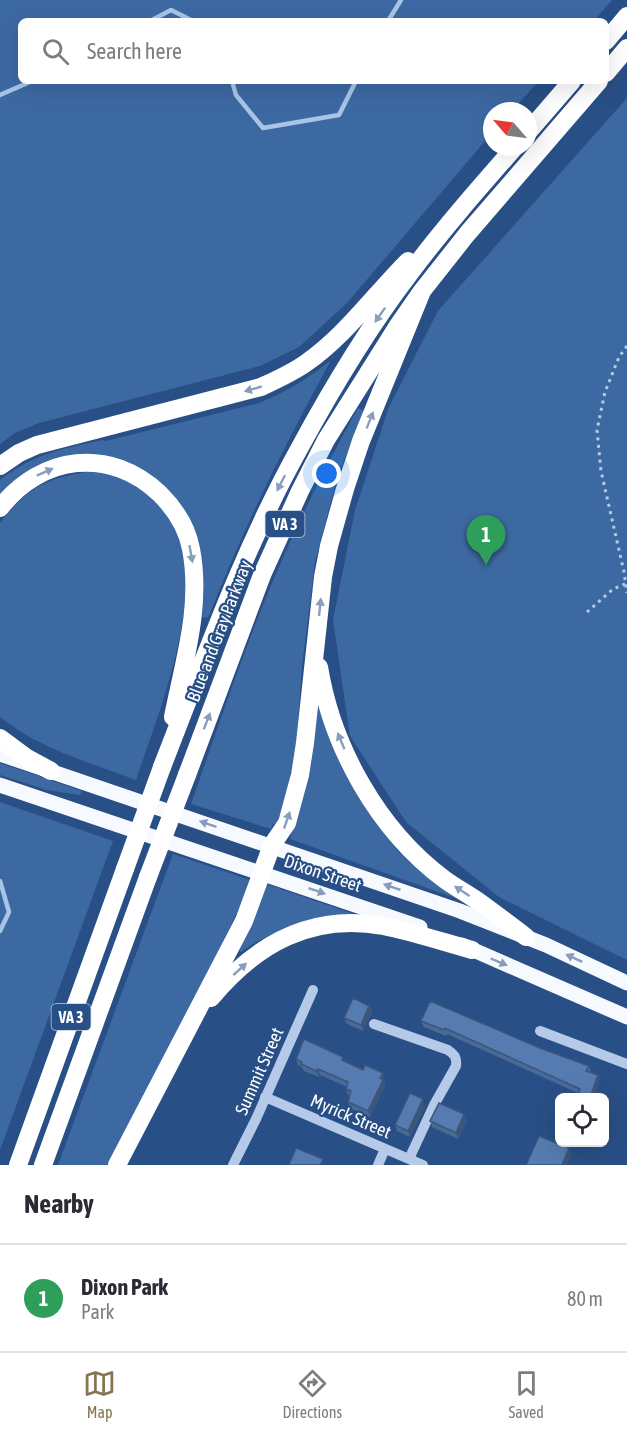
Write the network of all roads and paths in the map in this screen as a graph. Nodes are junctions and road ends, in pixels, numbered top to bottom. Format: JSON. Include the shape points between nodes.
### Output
{"nodes":[{"id":1,"x":627,"y":16,"type":"edge"},
{"id":2,"x":609,"y":37,"type":"edge"},
{"id":3,"x":627,"y":48,"type":"edge"},
{"id":4,"x":609,"y":69,"type":"edge"},
{"id":5,"x":569,"y":84,"type":"edge"},
{"id":6,"x":596,"y":84,"type":"edge"},
{"id":7,"x":537,"y":122,"type":"edge"},
{"id":8,"x":507,"y":156,"type":"edge"},
{"id":9,"x":481,"y":187,"type":"junction"},
{"id":10,"x":422,"y":291,"type":"junction"},
{"id":11,"x":627,"y":346,"type":"edge"},
{"id":12,"x":0,"y":466,"type":"edge"},
{"id":13,"x":0,"y":508,"type":"edge"},
{"id":14,"x":625,"y":584,"type":"junction"},
{"id":15,"x":627,"y":593,"type":"edge"},
{"id":16,"x":586,"y":612,"type":"dead end"},
{"id":17,"x":316,"y":647,"type":"junction"},
{"id":18,"x":0,"y":738,"type":"edge"},
{"id":19,"x":0,"y":754,"type":"edge"},
{"id":20,"x":162,"y":767,"type":"junction"},
{"id":21,"x":51,"y":771,"type":"junction"},
{"id":22,"x":0,"y":784,"type":"edge"},
{"id":23,"x":272,"y":845,"type":"junction"},
{"id":24,"x":262,"y":872,"type":"junction"},
{"id":25,"x":526,"y":937,"type":"junction"},
{"id":26,"x":472,"y":950,"type":"junction"},
{"id":27,"x":627,"y":983,"type":"edge"},
{"id":28,"x":313,"y":990,"type":"dead end"},
{"id":29,"x":627,"y":1017,"type":"edge"},
{"id":30,"x":374,"y":1024,"type":"dead end"},
{"id":31,"x":189,"y":1029,"type":"junction"},
{"id":32,"x":540,"y":1032,"type":"dead end"},
{"id":33,"x":627,"y":1064,"type":"edge"},
{"id":34,"x":265,"y":1097,"type":"junction"},
{"id":35,"x":385,"y":1149,"type":"junction"},
{"id":36,"x":409,"y":1159,"type":"junction"},
{"id":37,"x":18,"y":1165,"type":"edge"},
{"id":38,"x":43,"y":1165,"type":"edge"},
{"id":39,"x":117,"y":1165,"type":"edge"},
{"id":40,"x":233,"y":1165,"type":"edge"},
{"id":41,"x":378,"y":1165,"type":"edge"},
{"id":42,"x":423,"y":1165,"type":"edge"}],
"edges":[{"from":1,"to":2,"type":"highway"},
{"from":3,"to":4,"type":"highway"},
{"from":5,"to":7,"type":"highway"},
{"from":6,"to":10,"type":"highway","name":"Blue and Gray Parkway","number":"VA 3"},
{"from":8,"to":9,"type":"highway","name":"Blue and Gray Parkway","number":"VA 3"},
{"from":9,"to":12,"type":"highway","one_way":true,"via":[[327,347],[282,378],[261,387],[37,445]]},
{"from":9,"to":20,"type":"highway","name":"Blue and Gray Parkway","number":"VA 3","one_way":true,"via":[[376,321],[298,451],[243,565]]},
{"from":17,"to":10,"type":"highway","one_way":true,"via":[[323,577],[345,489]]},
{"from":38,"to":10,"type":"highway","name":"Blue and Gray Parkway","number":"VA 3","one_way":true,"bridge":true,"via":[[262,575],[326,440]]},
{"from":11,"to":14,"type":"path","via":[[605,392],[597,430],[601,471]]},
{"from":13,"to":20,"type":"highway","one_way":true,"via":[[40,473],[77,462],[97,462],[116,466],[152,486],[179,517],[191,548],[195,597]]},
{"from":14,"to":15,"type":"path"},
{"from":14,"to":16,"type":"path","via":[[613,588]]},
{"from":23,"to":17,"type":"highway","one_way":true,"via":[[287,823],[300,775]]},
{"from":25,"to":17,"type":"highway","one_way":true,"via":[[444,879],[419,858],[384,818],[339,737],[327,703]]},
{"from":18,"to":21,"type":"highway"},
{"from":19,"to":21,"type":"main road","name":"Dixon Street"},
{"from":20,"to":37,"type":"highway","name":"Blue and Gray Parkway","number":"VA 3","bridge":true},
{"from":23,"to":21,"type":"main road","name":"Dixon Street","one_way":true},
{"from":22,"to":24,"type":"main road","name":"Dixon Street"},
{"from":23,"to":24,"type":"highway"},
{"from":25,"to":23,"type":"main road","name":"Dixon Street","one_way":true},
{"from":24,"to":26,"type":"main road","name":"Dixon Street","one_way":true,"via":[[424,928]]},
{"from":24,"to":31,"type":"highway","via":[[244,921]]},
{"from":27,"to":25,"type":"main road","name":"Dixon Street","one_way":true},
{"from":26,"to":29,"type":"main road","name":"Dixon Street","one_way":true},
{"from":31,"to":26,"type":"highway","one_way":true,"via":[[241,967],[271,944],[307,928],[365,924]]},
{"from":28,"to":34,"type":"street","name":"Summit Street"},
{"from":30,"to":36,"type":"street","via":[[448,1050],[457,1060]]},
{"from":31,"to":39,"type":"highway"},
{"from":32,"to":33,"type":"street"},
{"from":34,"to":35,"type":"street","name":"Myrick Street"},
{"from":34,"to":40,"type":"street","name":"Summit Street"},
{"from":35,"to":36,"type":"street","name":"Myrick Street"},
{"from":35,"to":41,"type":"street"},
{"from":36,"to":42,"type":"street","name":"Myrick Street"}]}
